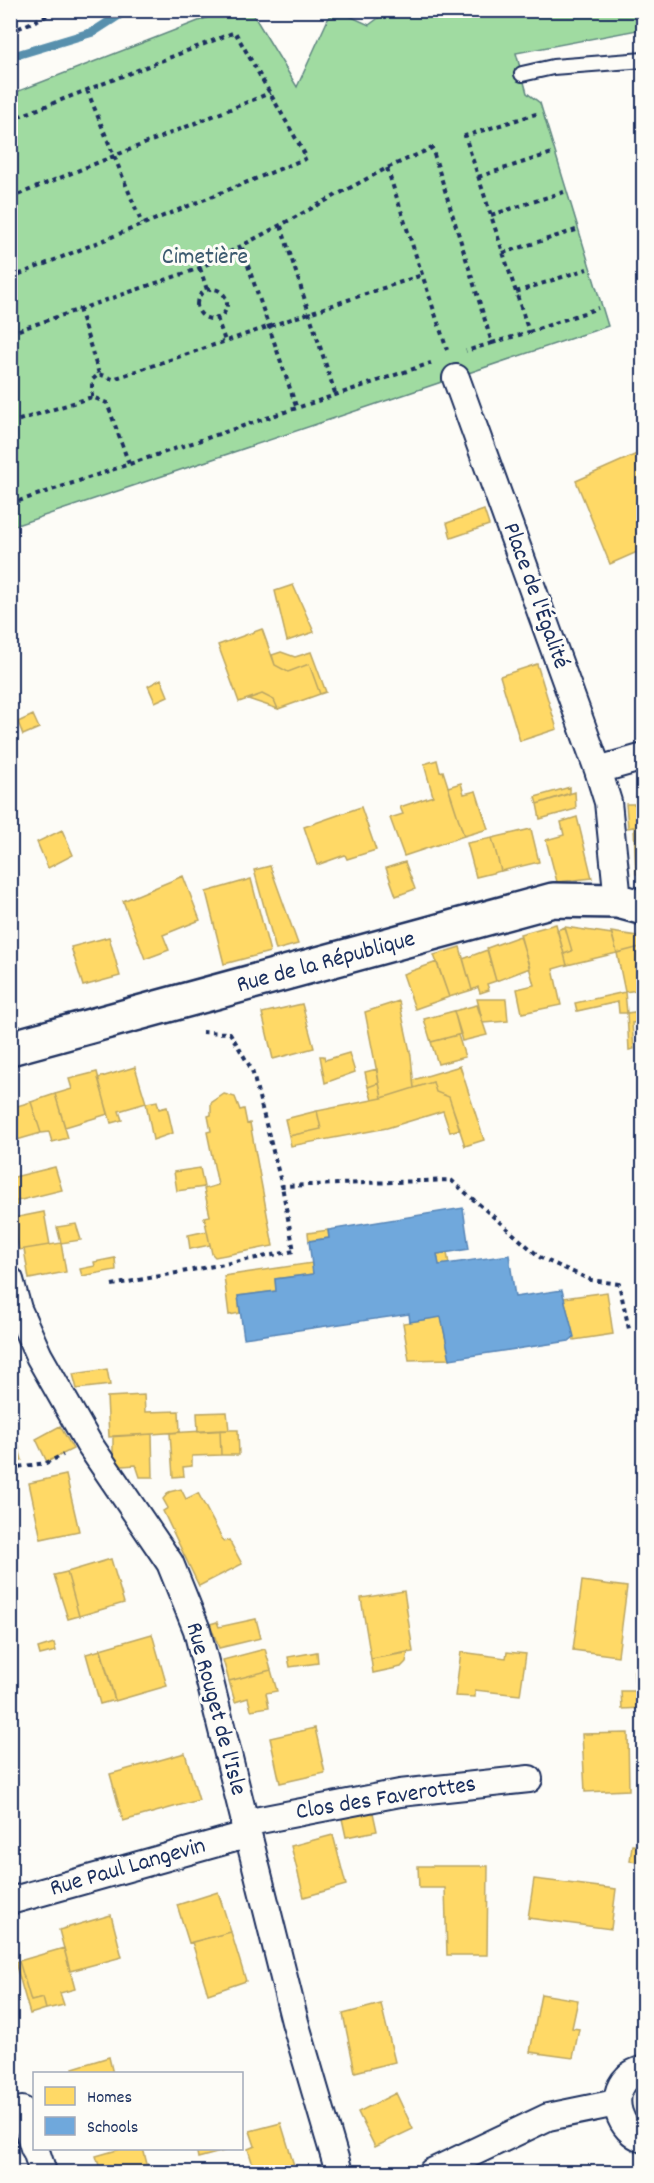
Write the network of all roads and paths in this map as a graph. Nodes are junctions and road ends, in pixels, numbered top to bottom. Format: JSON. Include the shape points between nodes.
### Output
{"nodes":[{"id":1,"x":60,"y":10,"type":"edge"},
{"id":2,"x":10,"y":32,"type":"edge"},
{"id":3,"x":644,"y":60,"type":"edge"},
{"id":4,"x":522,"y":74,"type":"dead end"},
{"id":5,"x":87,"y":90,"type":"junction"},
{"id":6,"x":270,"y":93,"type":"junction"},
{"id":7,"x":538,"y":113,"type":"dead end"},
{"id":8,"x":10,"y":120,"type":"edge"},
{"id":9,"x":552,"y":153,"type":"dead end"},
{"id":10,"x":114,"y":157,"type":"junction"},
{"id":11,"x":387,"y":168,"type":"junction"},
{"id":12,"x":478,"y":177,"type":"junction"},
{"id":13,"x":564,"y":192,"type":"dead end"},
{"id":14,"x":10,"y":198,"type":"edge"},
{"id":15,"x":491,"y":215,"type":"junction"},
{"id":16,"x":142,"y":224,"type":"junction"},
{"id":17,"x":281,"y":226,"type":"junction"},
{"id":18,"x":576,"y":230,"type":"dead end"},
{"id":19,"x":242,"y":248,"type":"junction"},
{"id":20,"x":503,"y":253,"type":"junction"},
{"id":21,"x":200,"y":268,"type":"junction"},
{"id":22,"x":587,"y":269,"type":"dead end"},
{"id":23,"x":422,"y":275,"type":"junction"},
{"id":24,"x":10,"y":278,"type":"edge"},
{"id":25,"x":207,"y":290,"type":"junction"},
{"id":26,"x":516,"y":292,"type":"junction"},
{"id":27,"x":598,"y":308,"type":"dead end"},
{"id":28,"x":79,"y":309,"type":"junction"},
{"id":29,"x":310,"y":313,"type":"junction"},
{"id":30,"x":217,"y":318,"type":"junction"},
{"id":31,"x":269,"y":326,"type":"junction"},
{"id":32,"x":529,"y":332,"type":"junction"},
{"id":33,"x":10,"y":333,"type":"edge"},
{"id":34,"x":225,"y":341,"type":"junction"},
{"id":35,"x":492,"y":343,"type":"junction"},
{"id":36,"x":451,"y":362,"type":"junction"},
{"id":37,"x":99,"y":374,"type":"junction"},
{"id":38,"x":336,"y":396,"type":"junction"},
{"id":39,"x":92,"y":397,"type":"junction"},
{"id":40,"x":297,"y":409,"type":"junction"},
{"id":41,"x":10,"y":423,"type":"edge"},
{"id":42,"x":129,"y":464,"type":"junction"},
{"id":43,"x":10,"y":504,"type":"edge"},
{"id":44,"x":644,"y":757,"type":"edge"},
{"id":45,"x":598,"y":770,"type":"junction"},
{"id":46,"x":631,"y":904,"type":"edge"},
{"id":47,"x":191,"y":1000,"type":"junction"},
{"id":48,"x":10,"y":1048,"type":"edge"},
{"id":49,"x":282,"y":1186,"type":"junction"},
{"id":50,"x":10,"y":1280,"type":"edge"},
{"id":51,"x":112,"y":1284,"type":"dead end"},
{"id":52,"x":629,"y":1329,"type":"dead end"},
{"id":53,"x":88,"y":1444,"type":"junction"},
{"id":54,"x":10,"y":1468,"type":"edge"},
{"id":55,"x":529,"y":1779,"type":"dead end"},
{"id":56,"x":245,"y":1829,"type":"junction"},
{"id":57,"x":10,"y":1901,"type":"edge"},
{"id":58,"x":644,"y":2069,"type":"edge"},
{"id":59,"x":616,"y":2103,"type":"junction"},
{"id":60,"x":22,"y":2110,"type":"dead end"},
{"id":61,"x":644,"y":2139,"type":"edge"},
{"id":62,"x":33,"y":2142,"type":"edge"},
{"id":63,"x":36,"y":2150,"type":"edge"},
{"id":64,"x":43,"y":2172,"type":"edge"},
{"id":65,"x":339,"y":2172,"type":"edge"},
{"id":66,"x":432,"y":2172,"type":"edge"}],
"edges":[{"from":1,"to":2,"type":"path"},
{"from":3,"to":4,"type":"lane","via":[[553,67]]},
{"from":5,"to":6,"type":"path","via":[[235,32]]},
{"from":5,"to":8,"type":"path"},
{"from":5,"to":10,"type":"path"},
{"from":6,"to":10,"type":"path"},
{"from":6,"to":16,"type":"path","via":[[307,158]]},
{"from":7,"to":12,"type":"path","via":[[465,136]]},
{"from":9,"to":12,"type":"path"},
{"from":10,"to":14,"type":"path"},
{"from":10,"to":16,"type":"path"},
{"from":11,"to":17,"type":"path"},
{"from":11,"to":23,"type":"path"},
{"from":11,"to":35,"type":"path","via":[[432,148]]},
{"from":12,"to":15,"type":"path"},
{"from":13,"to":15,"type":"path"},
{"from":15,"to":20,"type":"path"},
{"from":16,"to":24,"type":"path"},
{"from":17,"to":19,"type":"path"},
{"from":17,"to":29,"type":"path"},
{"from":18,"to":20,"type":"path"},
{"from":19,"to":21,"type":"path"},
{"from":19,"to":31,"type":"path"},
{"from":20,"to":26,"type":"path"},
{"from":21,"to":25,"type":"path"},
{"from":21,"to":28,"type":"path"},
{"from":22,"to":26,"type":"path"},
{"from":23,"to":29,"type":"path"},
{"from":23,"to":36,"type":"path"},
{"from":25,"to":30,"type":"path","via":[[216,290],[226,299],[224,312]]},
{"from":25,"to":30,"type":"path","via":[[197,306],[207,318]]},
{"from":26,"to":32,"type":"path"},
{"from":27,"to":32,"type":"path"},
{"from":28,"to":33,"type":"path"},
{"from":28,"to":37,"type":"path"},
{"from":29,"to":31,"type":"path"},
{"from":29,"to":38,"type":"path"},
{"from":30,"to":34,"type":"path"},
{"from":31,"to":34,"type":"path"},
{"from":31,"to":40,"type":"path"},
{"from":32,"to":35,"type":"path"},
{"from":34,"to":37,"type":"path","via":[[113,379]]},
{"from":35,"to":36,"type":"path"},
{"from":36,"to":38,"type":"path"},
{"from":36,"to":45,"type":"street","name":"Place de l'Égalité"},
{"from":37,"to":39,"type":"path","via":[[92,380]]},
{"from":38,"to":40,"type":"path"},
{"from":39,"to":41,"type":"path"},
{"from":39,"to":42,"type":"path","via":[[107,403]]},
{"from":40,"to":42,"type":"path"},
{"from":42,"to":43,"type":"path"},
{"from":44,"to":45,"type":"street"},
{"from":45,"to":46,"type":"street","name":"Place de l'Égalité"},
{"from":46,"to":47,"type":"street","name":"Rue de la République","via":[[553,900]]},
{"from":47,"to":48,"type":"street","name":"Rue de la République"},
{"from":47,"to":49,"type":"path","via":[[198,1032],[230,1033],[252,1070]]},
{"from":49,"to":51,"type":"path","via":[[294,1251]]},
{"from":49,"to":52,"type":"path","via":[[451,1180],[541,1258],[591,1280],[620,1284]]},
{"from":50,"to":53,"type":"street","name":"Rue Rouget de l'Isle","via":[[39,1356]]},
{"from":53,"to":54,"type":"path","via":[[46,1463]]},
{"from":53,"to":56,"type":"street","name":"Rue Rouget de l'Isle","via":[[170,1563],[197,1630]]},
{"from":55,"to":56,"type":"street","name":"Clos des Faverottes","via":[[400,1792]]},
{"from":56,"to":57,"type":"street","name":"Rue Paul Langevin"},
{"from":56,"to":65,"type":"street","name":"Rue Rouget de l'Isle"},
{"from":58,"to":59,"type":"street","via":[[628,2076],[619,2088]]},
{"from":59,"to":61,"type":"street","via":[[622,2122],[636,2137]]},
{"from":59,"to":66,"type":"street","via":[[548,2117]]},
{"from":60,"to":62,"type":"street"},
{"from":63,"to":64,"type":"street"}]}
